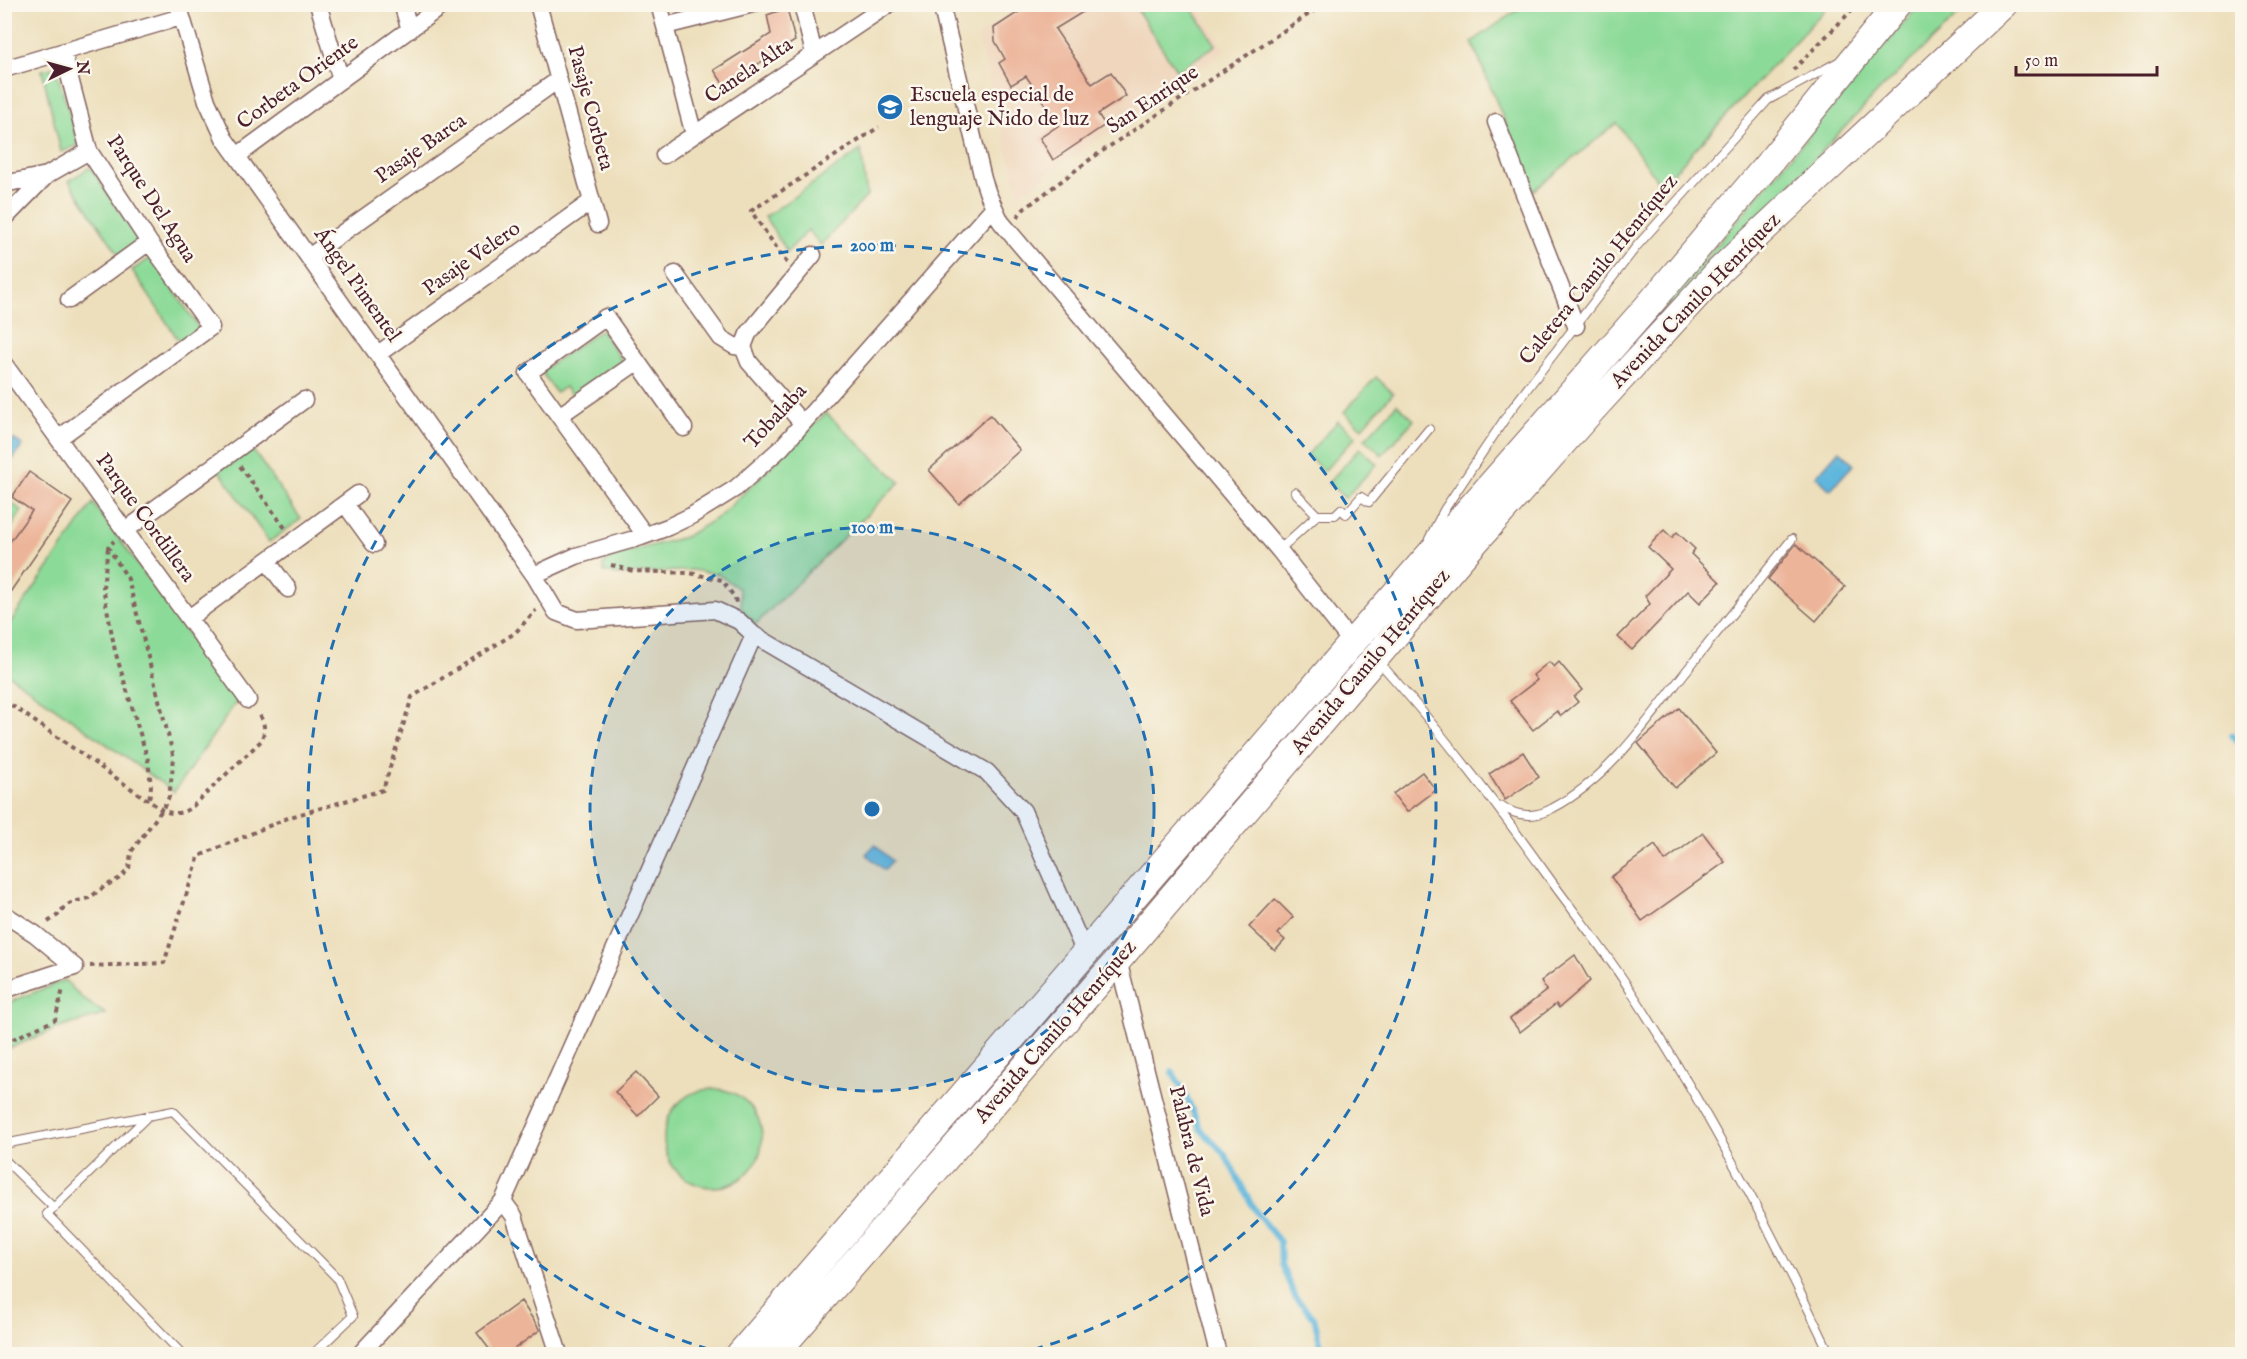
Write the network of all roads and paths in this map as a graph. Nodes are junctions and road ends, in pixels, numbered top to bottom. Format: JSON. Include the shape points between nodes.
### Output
{"nodes":[{"id":1,"x":318,"y":4,"type":"edge"},
{"id":2,"x":402,"y":4,"type":"edge"},
{"id":3,"x":444,"y":4,"type":"edge"},
{"id":4,"x":538,"y":4,"type":"edge"},
{"id":5,"x":659,"y":4,"type":"edge"},
{"id":6,"x":753,"y":4,"type":"edge"},
{"id":7,"x":802,"y":4,"type":"edge"},
{"id":8,"x":889,"y":4,"type":"edge"},
{"id":9,"x":941,"y":4,"type":"edge"},
{"id":10,"x":1324,"y":4,"type":"edge"},
{"id":11,"x":1858,"y":4,"type":"edge"},
{"id":12,"x":1898,"y":4,"type":"edge"},
{"id":13,"x":2004,"y":4,"type":"edge"},
{"id":14,"x":179,"y":10,"type":"edge"},
{"id":15,"x":665,"y":26,"type":"junction"},
{"id":16,"x":410,"y":30,"type":"junction"},
{"id":17,"x":1861,"y":49,"type":"junction"},
{"id":18,"x":63,"y":52,"type":"junction"},
{"id":19,"x":814,"y":54,"type":"junction"},
{"id":20,"x":4,"y":69,"type":"edge"},
{"id":21,"x":341,"y":80,"type":"junction"},
{"id":22,"x":558,"y":80,"type":"junction"},
{"id":23,"x":1768,"y":100,"type":"junction"},
{"id":24,"x":1496,"y":122,"type":"dead end"},
{"id":25,"x":879,"y":127,"type":"dead end"},
{"id":26,"x":694,"y":135,"type":"junction"},
{"id":27,"x":89,"y":151,"type":"junction"},
{"id":28,"x":664,"y":155,"type":"dead end"},
{"id":29,"x":237,"y":156,"type":"junction"},
{"id":30,"x":47,"y":175,"type":"junction"},
{"id":31,"x":4,"y":184,"type":"edge"},
{"id":32,"x":592,"y":201,"type":"junction"},
{"id":33,"x":993,"y":208,"type":"junction"},
{"id":34,"x":4,"y":214,"type":"edge"},
{"id":35,"x":598,"y":224,"type":"dead end"},
{"id":36,"x":1008,"y":231,"type":"junction"},
{"id":37,"x":148,"y":242,"type":"junction"},
{"id":38,"x":813,"y":255,"type":"dead end"},
{"id":39,"x":310,"y":256,"type":"junction"},
{"id":40,"x":675,"y":274,"type":"dead end"},
{"id":41,"x":796,"y":276,"type":"junction"},
{"id":42,"x":69,"y":300,"type":"dead end"},
{"id":43,"x":1576,"y":326,"type":"junction"},
{"id":44,"x":743,"y":347,"type":"junction"},
{"id":45,"x":378,"y":354,"type":"junction"},
{"id":46,"x":638,"y":362,"type":"junction"},
{"id":47,"x":4,"y":364,"type":"edge"},
{"id":48,"x":304,"y":400,"type":"dead end"},
{"id":49,"x":559,"y":416,"type":"junction"},
{"id":50,"x":802,"y":423,"type":"junction"},
{"id":51,"x":684,"y":428,"type":"dead end"},
{"id":52,"x":1429,"y":429,"type":"dead end"},
{"id":53,"x":59,"y":438,"type":"junction"},
{"id":54,"x":231,"y":453,"type":"junction"},
{"id":55,"x":1295,"y":492,"type":"dead end"},
{"id":56,"x":1317,"y":516,"type":"junction"},
{"id":57,"x":126,"y":530,"type":"junction"},
{"id":58,"x":645,"y":535,"type":"junction"},
{"id":59,"x":1792,"y":539,"type":"dead end"},
{"id":60,"x":295,"y":541,"type":"junction"},
{"id":61,"x":374,"y":544,"type":"dead end"},
{"id":62,"x":108,"y":547,"type":"junction"},
{"id":63,"x":602,"y":548,"type":"junction"},
{"id":64,"x":1279,"y":550,"type":"junction"},
{"id":65,"x":267,"y":561,"type":"junction"},
{"id":66,"x":1421,"y":565,"type":"junction"},
{"id":67,"x":534,"y":575,"type":"junction"},
{"id":68,"x":288,"y":590,"type":"dead end"},
{"id":69,"x":547,"y":598,"type":"junction"},
{"id":70,"x":189,"y":618,"type":"junction"},
{"id":71,"x":739,"y":621,"type":"junction"},
{"id":72,"x":754,"y":635,"type":"junction"},
{"id":73,"x":1363,"y":650,"type":"junction"},
{"id":74,"x":4,"y":700,"type":"edge"},
{"id":75,"x":248,"y":700,"type":"joint"},
{"id":76,"x":149,"y":800,"type":"junction"},
{"id":77,"x":1495,"y":802,"type":"junction"},
{"id":78,"x":162,"y":810,"type":"junction"},
{"id":79,"x":4,"y":914,"type":"edge"},
{"id":80,"x":35,"y":934,"type":"junction"},
{"id":81,"x":1085,"y":953,"type":"junction"},
{"id":82,"x":1118,"y":960,"type":"junction"},
{"id":83,"x":70,"y":973,"type":"junction"},
{"id":84,"x":4,"y":990,"type":"edge"},
{"id":85,"x":4,"y":1043,"type":"edge"},
{"id":86,"x":148,"y":1116,"type":"junction"},
{"id":87,"x":4,"y":1144,"type":"edge"},
{"id":88,"x":4,"y":1159,"type":"edge"},
{"id":89,"x":503,"y":1200,"type":"junction"},
{"id":90,"x":54,"y":1208,"type":"junction"},
{"id":91,"x":182,"y":1354,"type":"edge"},
{"id":92,"x":313,"y":1354,"type":"edge"},
{"id":93,"x":360,"y":1354,"type":"edge"},
{"id":94,"x":559,"y":1354,"type":"edge"},
{"id":95,"x":740,"y":1354,"type":"edge"},
{"id":96,"x":775,"y":1354,"type":"edge"},
{"id":97,"x":1218,"y":1354,"type":"edge"},
{"id":98,"x":1830,"y":1354,"type":"edge"}],
"edges":[{"from":1,"to":21,"type":"street"},
{"from":2,"to":16,"type":"street"},
{"from":3,"to":16,"type":"street","name":"Corbeta Oriente"},
{"from":4,"to":22,"type":"street","name":"Pasaje Corbeta"},
{"from":5,"to":15,"type":"street"},
{"from":6,"to":15,"type":"street"},
{"from":7,"to":19,"type":"street"},
{"from":8,"to":19,"type":"street","name":"Canela Alta"},
{"from":9,"to":33,"type":"street"},
{"from":10,"to":36,"type":"path","name":"San Enrique","via":[[1092,158],[1024,209]]},
{"from":11,"to":23,"type":"path","via":[[1785,77]]},
{"from":12,"to":17,"type":"main road","name":"Avenida Camilo Henríquez"},
{"from":13,"to":73,"type":"main road","name":"Avenida Camilo Henríquez","via":[[1720,270],[1575,429]]},
{"from":14,"to":18,"type":"street"},
{"from":14,"to":29,"type":"street","name":"Ángel Pimentel","via":[[207,101]]},
{"from":15,"to":26,"type":"street"},
{"from":16,"to":21,"type":"street","name":"Corbeta Oriente"},
{"from":17,"to":23,"type":"lane","name":"Caletera Camilo Henríquez"},
{"from":17,"to":66,"type":"main road","name":"Avenida Camilo Henríquez","via":[[1648,306]]},
{"from":18,"to":20,"type":"street"},
{"from":18,"to":27,"type":"street","name":"Parque Del Agua"},
{"from":19,"to":26,"type":"street","name":"Canela Alta"},
{"from":21,"to":29,"type":"street","name":"Corbeta Oriente"},
{"from":22,"to":32,"type":"street","name":"Pasaje Corbeta"},
{"from":22,"to":39,"type":"street","name":"Pasaje Barca"},
{"from":23,"to":43,"type":"lane","name":"Caletera Camilo Henríquez","via":[[1636,248]]},
{"from":24,"to":43,"type":"street"},
{"from":25,"to":41,"type":"path","via":[[750,211]]},
{"from":26,"to":28,"type":"street","name":"Canela Alta"},
{"from":27,"to":30,"type":"street"},
{"from":27,"to":37,"type":"street","name":"Parque Del Agua"},
{"from":29,"to":39,"type":"street","name":"Ángel Pimentel"},
{"from":30,"to":31,"type":"street"},
{"from":30,"to":34,"type":"street","via":[[6,217]]},
{"from":32,"to":35,"type":"street","name":"Pasaje Corbeta"},
{"from":32,"to":45,"type":"street","name":"Pasaje Velero"},
{"from":33,"to":36,"type":"street"},
{"from":33,"to":50,"type":"street","name":"Tobalaba"},
{"from":36,"to":64,"type":"street"},
{"from":37,"to":42,"type":"street"},
{"from":37,"to":53,"type":"street","name":"Parque Del Agua","via":[[211,327]]},
{"from":38,"to":41,"type":"street"},
{"from":39,"to":45,"type":"street","name":"Ángel Pimentel"},
{"from":40,"to":44,"type":"street","via":[[721,338]]},
{"from":41,"to":44,"type":"street","via":[[748,334]]},
{"from":43,"to":66,"type":"lane","name":"Caletera Camilo Henríquez","via":[[1510,411],[1444,510],[1429,538]]},
{"from":44,"to":50,"type":"street","via":[[745,357]]},
{"from":45,"to":67,"type":"street","name":"Ángel Pimentel"},
{"from":46,"to":49,"type":"street"},
{"from":46,"to":49,"type":"street","via":[[606,317],[528,373]]},
{"from":46,"to":51,"type":"street"},
{"from":47,"to":53,"type":"street","name":"Parque Cordillera"},
{"from":48,"to":54,"type":"street"},
{"from":49,"to":58,"type":"street"},
{"from":50,"to":58,"type":"street","name":"Tobalaba","via":[[736,488],[692,516]]},
{"from":52,"to":56,"type":"lane","via":[[1369,502],[1361,497],[1346,513],[1341,510],[1335,515]]},
{"from":53,"to":57,"type":"street","name":"Parque Cordillera"},
{"from":54,"to":57,"type":"street"},
{"from":54,"to":60,"type":"path"},
{"from":55,"to":56,"type":"lane"},
{"from":56,"to":64,"type":"lane"},
{"from":57,"to":62,"type":"path"},
{"from":57,"to":70,"type":"street","name":"Parque Cordillera"},
{"from":58,"to":63,"type":"street","name":"Tobalaba"},
{"from":59,"to":77,"type":"lane","via":[[1631,741],[1589,784],[1552,810],[1526,816]]},
{"from":60,"to":61,"type":"street","via":[[351,499]]},
{"from":60,"to":65,"type":"street"},
{"from":62,"to":76,"type":"path","via":[[103,587],[115,651],[148,760]]},
{"from":62,"to":78,"type":"path","via":[[128,579],[174,758]]},
{"from":63,"to":67,"type":"street","name":"Tobalaba"},
{"from":63,"to":71,"type":"path","via":[[610,564],[633,571],[690,573],[722,580],[735,598]]},
{"from":64,"to":73,"type":"street"},
{"from":65,"to":68,"type":"street"},
{"from":65,"to":70,"type":"street"},
{"from":66,"to":73,"type":"main road","name":"Avenida Camilo Henríquez"},
{"from":67,"to":69,"type":"street","name":"Ángel Pimentel"},
{"from":69,"to":71,"type":"street","name":"Ángel Pimentel","via":[[556,612],[577,621],[715,610]]},
{"from":69,"to":83,"type":"path","via":[[516,633],[412,697],[383,790],[290,817],[199,856],[164,963]]},
{"from":70,"to":75,"type":"street","name":"Parque Cordillera"},
{"from":71,"to":72,"type":"street"},
{"from":72,"to":81,"type":"street","via":[[987,772],[1023,811]]},
{"from":72,"to":89,"type":"street"},
{"from":73,"to":77,"type":"lane","via":[[1413,701]]},
{"from":73,"to":81,"type":"main road","name":"Avenida Camilo Henríquez"},
{"from":73,"to":82,"type":"main road","name":"Avenida Camilo Henríquez"},
{"from":74,"to":76,"type":"path"},
{"from":75,"to":78,"type":"path","via":[[264,722],[261,741],[192,807],[180,813]]},
{"from":76,"to":78,"type":"path"},
{"from":77,"to":98,"type":"lane","via":[[1631,992],[1706,1113]]},
{"from":78,"to":80,"type":"path","via":[[131,852],[129,869],[120,878],[89,898],[65,906],[41,924]]},
{"from":79,"to":80,"type":"street"},
{"from":80,"to":83,"type":"street"},
{"from":81,"to":95,"type":"main road","name":"Avenida Camilo Henríquez"},
{"from":82,"to":96,"type":"main road","name":"Avenida Camilo Henríquez"},
{"from":82,"to":97,"type":"street","name":"Palabra de Vida"},
{"from":83,"to":84,"type":"street"},
{"from":83,"to":85,"type":"path","via":[[55,1020]]},
{"from":86,"to":87,"type":"lane"},
{"from":86,"to":90,"type":"lane"},
{"from":86,"to":92,"type":"lane","via":[[173,1111],[337,1278],[353,1316]]},
{"from":88,"to":90,"type":"lane"},
{"from":89,"to":93,"type":"street"},
{"from":89,"to":94,"type":"street","via":[[514,1216]]},
{"from":90,"to":91,"type":"lane","via":[[47,1214]]}]}
